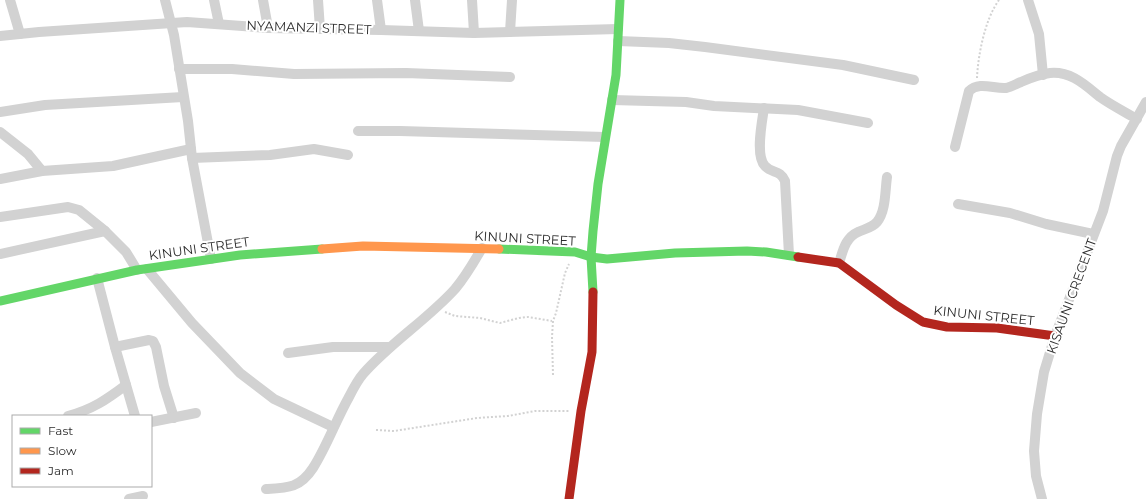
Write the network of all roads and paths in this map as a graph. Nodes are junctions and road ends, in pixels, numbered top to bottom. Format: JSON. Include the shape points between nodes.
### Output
{"nodes":[{"id":1,"x":10,"y":0,"type":"edge"},
{"id":2,"x":165,"y":0,"type":"edge"},
{"id":3,"x":214,"y":0,"type":"edge"},
{"id":4,"x":263,"y":0,"type":"edge"},
{"id":5,"x":318,"y":0,"type":"edge"},
{"id":6,"x":377,"y":0,"type":"edge"},
{"id":7,"x":415,"y":0,"type":"edge"},
{"id":8,"x":472,"y":0,"type":"edge"},
{"id":9,"x":512,"y":0,"type":"edge"},
{"id":10,"x":620,"y":0,"type":"edge"},
{"id":11,"x":1000,"y":0,"type":"edge"},
{"id":12,"x":1028,"y":0,"type":"edge"},
{"id":13,"x":172,"y":23,"type":"junction"},
{"id":14,"x":219,"y":24,"type":"junction"},
{"id":15,"x":268,"y":28,"type":"junction"},
{"id":16,"x":320,"y":28,"type":"junction"},
{"id":17,"x":618,"y":29,"type":"junction"},
{"id":18,"x":382,"y":30,"type":"junction"},
{"id":19,"x":419,"y":31,"type":"junction"},
{"id":20,"x":510,"y":32,"type":"junction"},
{"id":21,"x":474,"y":33,"type":"junction"},
{"id":22,"x":20,"y":34,"type":"junction"},
{"id":23,"x":0,"y":36,"type":"edge"},
{"id":24,"x":618,"y":41,"type":"junction"},
{"id":25,"x":179,"y":69,"type":"junction"},
{"id":26,"x":1043,"y":75,"type":"junction"},
{"id":27,"x":510,"y":77,"type":"dead end"},
{"id":28,"x":914,"y":80,"type":"dead end"},
{"id":29,"x":977,"y":85,"type":"junction"},
{"id":30,"x":183,"y":97,"type":"junction"},
{"id":31,"x":612,"y":100,"type":"junction"},
{"id":32,"x":1146,"y":102,"type":"edge"},
{"id":33,"x":764,"y":108,"type":"junction"},
{"id":34,"x":0,"y":112,"type":"edge"},
{"id":35,"x":1137,"y":119,"type":"junction"},
{"id":36,"x":868,"y":123,"type":"dead end"},
{"id":37,"x":0,"y":132,"type":"edge"},
{"id":38,"x":358,"y":132,"type":"dead end"},
{"id":39,"x":605,"y":137,"type":"junction"},
{"id":40,"x":955,"y":147,"type":"dead end"},
{"id":41,"x":191,"y":153,"type":"junction"},
{"id":42,"x":348,"y":155,"type":"dead end"},
{"id":43,"x":42,"y":171,"type":"junction"},
{"id":44,"x":888,"y":177,"type":"dead end"},
{"id":45,"x":0,"y":179,"type":"edge"},
{"id":46,"x":958,"y":204,"type":"dead end"},
{"id":47,"x":0,"y":217,"type":"edge"},
{"id":48,"x":105,"y":231,"type":"junction"},
{"id":49,"x":1093,"y":234,"type":"junction"},
{"id":50,"x":482,"y":248,"type":"junction"},
{"id":51,"x":575,"y":252,"type":"junction"},
{"id":52,"x":0,"y":254,"type":"edge"},
{"id":53,"x":790,"y":255,"type":"junction"},
{"id":54,"x":591,"y":257,"type":"junction"},
{"id":55,"x":212,"y":259,"type":"junction"},
{"id":56,"x":838,"y":263,"type":"junction"},
{"id":57,"x":142,"y":269,"type":"junction"},
{"id":58,"x":97,"y":278,"type":"junction"},
{"id":59,"x":0,"y":301,"type":"edge"},
{"id":60,"x":435,"y":307,"type":"junction"},
{"id":61,"x":553,"y":321,"type":"junction"},
{"id":62,"x":1055,"y":336,"type":"junction"},
{"id":63,"x":114,"y":347,"type":"junction"},
{"id":64,"x":390,"y":347,"type":"junction"},
{"id":65,"x":288,"y":353,"type":"dead end"},
{"id":66,"x":553,"y":375,"type":"dead end"},
{"id":67,"x":126,"y":385,"type":"junction"},
{"id":68,"x":581,"y":411,"type":"junction"},
{"id":69,"x":196,"y":413,"type":"dead end"},
{"id":70,"x":71,"y":415,"type":"edge"},
{"id":71,"x":135,"y":415,"type":"edge"},
{"id":72,"x":174,"y":418,"type":"junction"},
{"id":73,"x":152,"y":422,"type":"edge"},
{"id":74,"x":333,"y":427,"type":"junction"},
{"id":75,"x":376,"y":430,"type":"dead end"},
{"id":76,"x":266,"y":489,"type":"dead end"},
{"id":77,"x":143,"y":494,"type":"edge"},
{"id":78,"x":129,"y":499,"type":"edge"},
{"id":79,"x":570,"y":499,"type":"edge"},
{"id":80,"x":1042,"y":499,"type":"edge"}],
"edges":[{"from":1,"to":22,"type":"street"},
{"from":2,"to":13,"type":"street"},
{"from":3,"to":14,"type":"street"},
{"from":4,"to":15,"type":"street"},
{"from":5,"to":16,"type":"street"},
{"from":6,"to":18,"type":"street"},
{"from":7,"to":19,"type":"street"},
{"from":8,"to":21,"type":"street"},
{"from":9,"to":20,"type":"street"},
{"from":10,"to":17,"type":"street"},
{"from":11,"to":29,"type":"path","via":[[989,19],[981,48]]},
{"from":12,"to":26,"type":"street","via":[[1039,34]]},
{"from":13,"to":14,"type":"street","name":"NYAMANZI STREET"},
{"from":13,"to":22,"type":"street","name":"NYAMANZI STREET"},
{"from":13,"to":25,"type":"street"},
{"from":14,"to":15,"type":"street","name":"NYAMANZI STREET"},
{"from":15,"to":16,"type":"street","name":"NYAMANZI STREET"},
{"from":16,"to":18,"type":"street","name":"NYAMANZI STREET"},
{"from":17,"to":20,"type":"street","name":"NYAMANZI STREET"},
{"from":17,"to":24,"type":"street"},
{"from":18,"to":19,"type":"street","name":"NYAMANZI STREET"},
{"from":19,"to":21,"type":"street","name":"NYAMANZI STREET"},
{"from":20,"to":21,"type":"street","name":"NYAMANZI STREET"},
{"from":22,"to":23,"type":"street","name":"NYAMANZI STREET"},
{"from":24,"to":28,"type":"street","via":[[705,47],[843,65]]},
{"from":24,"to":31,"type":"street"},
{"from":25,"to":27,"type":"street","via":[[232,69],[294,74],[406,73]]},
{"from":25,"to":30,"type":"street"},
{"from":26,"to":29,"type":"street","via":[[1008,88]]},
{"from":26,"to":35,"type":"street","via":[[1063,74],[1076,78],[1101,98]]},
{"from":29,"to":40,"type":"street","via":[[969,91]]},
{"from":30,"to":34,"type":"street","via":[[46,105]]},
{"from":30,"to":41,"type":"street"},
{"from":31,"to":33,"type":"street"},
{"from":31,"to":39,"type":"street"},
{"from":32,"to":35,"type":"street","name":"KISAUNI CRECENT"},
{"from":33,"to":36,"type":"street","via":[[798,110]]},
{"from":33,"to":53,"type":"street","via":[[761,159],[766,167],[782,175],[785,181]]},
{"from":35,"to":49,"type":"street","name":"KISAUNI CRECENT","via":[[1117,156],[1103,212]]},
{"from":37,"to":43,"type":"street","via":[[28,154]]},
{"from":38,"to":39,"type":"street"},
{"from":39,"to":54,"type":"street"},
{"from":41,"to":42,"type":"street","via":[[270,155],[314,149]]},
{"from":41,"to":43,"type":"street","via":[[113,166]]},
{"from":41,"to":55,"type":"street"},
{"from":43,"to":45,"type":"street"},
{"from":44,"to":56,"type":"street","via":[[884,204],[877,222],[850,237]]},
{"from":46,"to":49,"type":"street","via":[[1010,213]]},
{"from":47,"to":48,"type":"street","via":[[68,207],[79,210]]},
{"from":48,"to":52,"type":"street"},
{"from":48,"to":57,"type":"street"},
{"from":49,"to":62,"type":"street","name":"KISAUNI CRECENT"},
{"from":50,"to":51,"type":"street","name":"KINUNI STREET"},
{"from":50,"to":55,"type":"street","name":"KINUNI STREET","via":[[363,246]]},
{"from":50,"to":60,"type":"street","via":[[455,289]]},
{"from":51,"to":54,"type":"street","name":"KINUNI STREET"},
{"from":51,"to":61,"type":"path","via":[[565,273]]},
{"from":53,"to":54,"type":"street","name":"KINUNI STREET","via":[[726,251],[607,259]]},
{"from":53,"to":56,"type":"street","name":"KINUNI STREET"},
{"from":54,"to":68,"type":"street","via":[[594,300],[592,352]]},
{"from":55,"to":57,"type":"street","name":"KINUNI STREET"},
{"from":56,"to":62,"type":"street","name":"KINUNI STREET","via":[[923,322],[947,327],[997,328]]},
{"from":57,"to":58,"type":"street","name":"KINUNI STREET"},
{"from":57,"to":74,"type":"street","via":[[240,373],[274,399]]},
{"from":58,"to":59,"type":"street","name":"KINUNI STREET"},
{"from":58,"to":63,"type":"street"},
{"from":60,"to":61,"type":"path","via":[[455,316],[500,323],[528,317]]},
{"from":60,"to":64,"type":"street"},
{"from":61,"to":66,"type":"path"},
{"from":62,"to":80,"type":"street","name":"KISAUNI CRECENT","via":[[1044,372],[1035,435],[1035,463]]},
{"from":63,"to":67,"type":"street"},
{"from":63,"to":72,"type":"street","via":[[153,341]]},
{"from":64,"to":65,"type":"street","via":[[333,347]]},
{"from":64,"to":74,"type":"street","via":[[358,380]]},
{"from":67,"to":70,"type":"street","via":[[88,410]]},
{"from":67,"to":71,"type":"street"},
{"from":68,"to":75,"type":"path","via":[[535,411],[394,431]]},
{"from":68,"to":79,"type":"street"},
{"from":69,"to":72,"type":"street"},
{"from":72,"to":73,"type":"street"},
{"from":74,"to":76,"type":"street","via":[[313,467],[301,483]]},
{"from":77,"to":78,"type":"street"}]}
